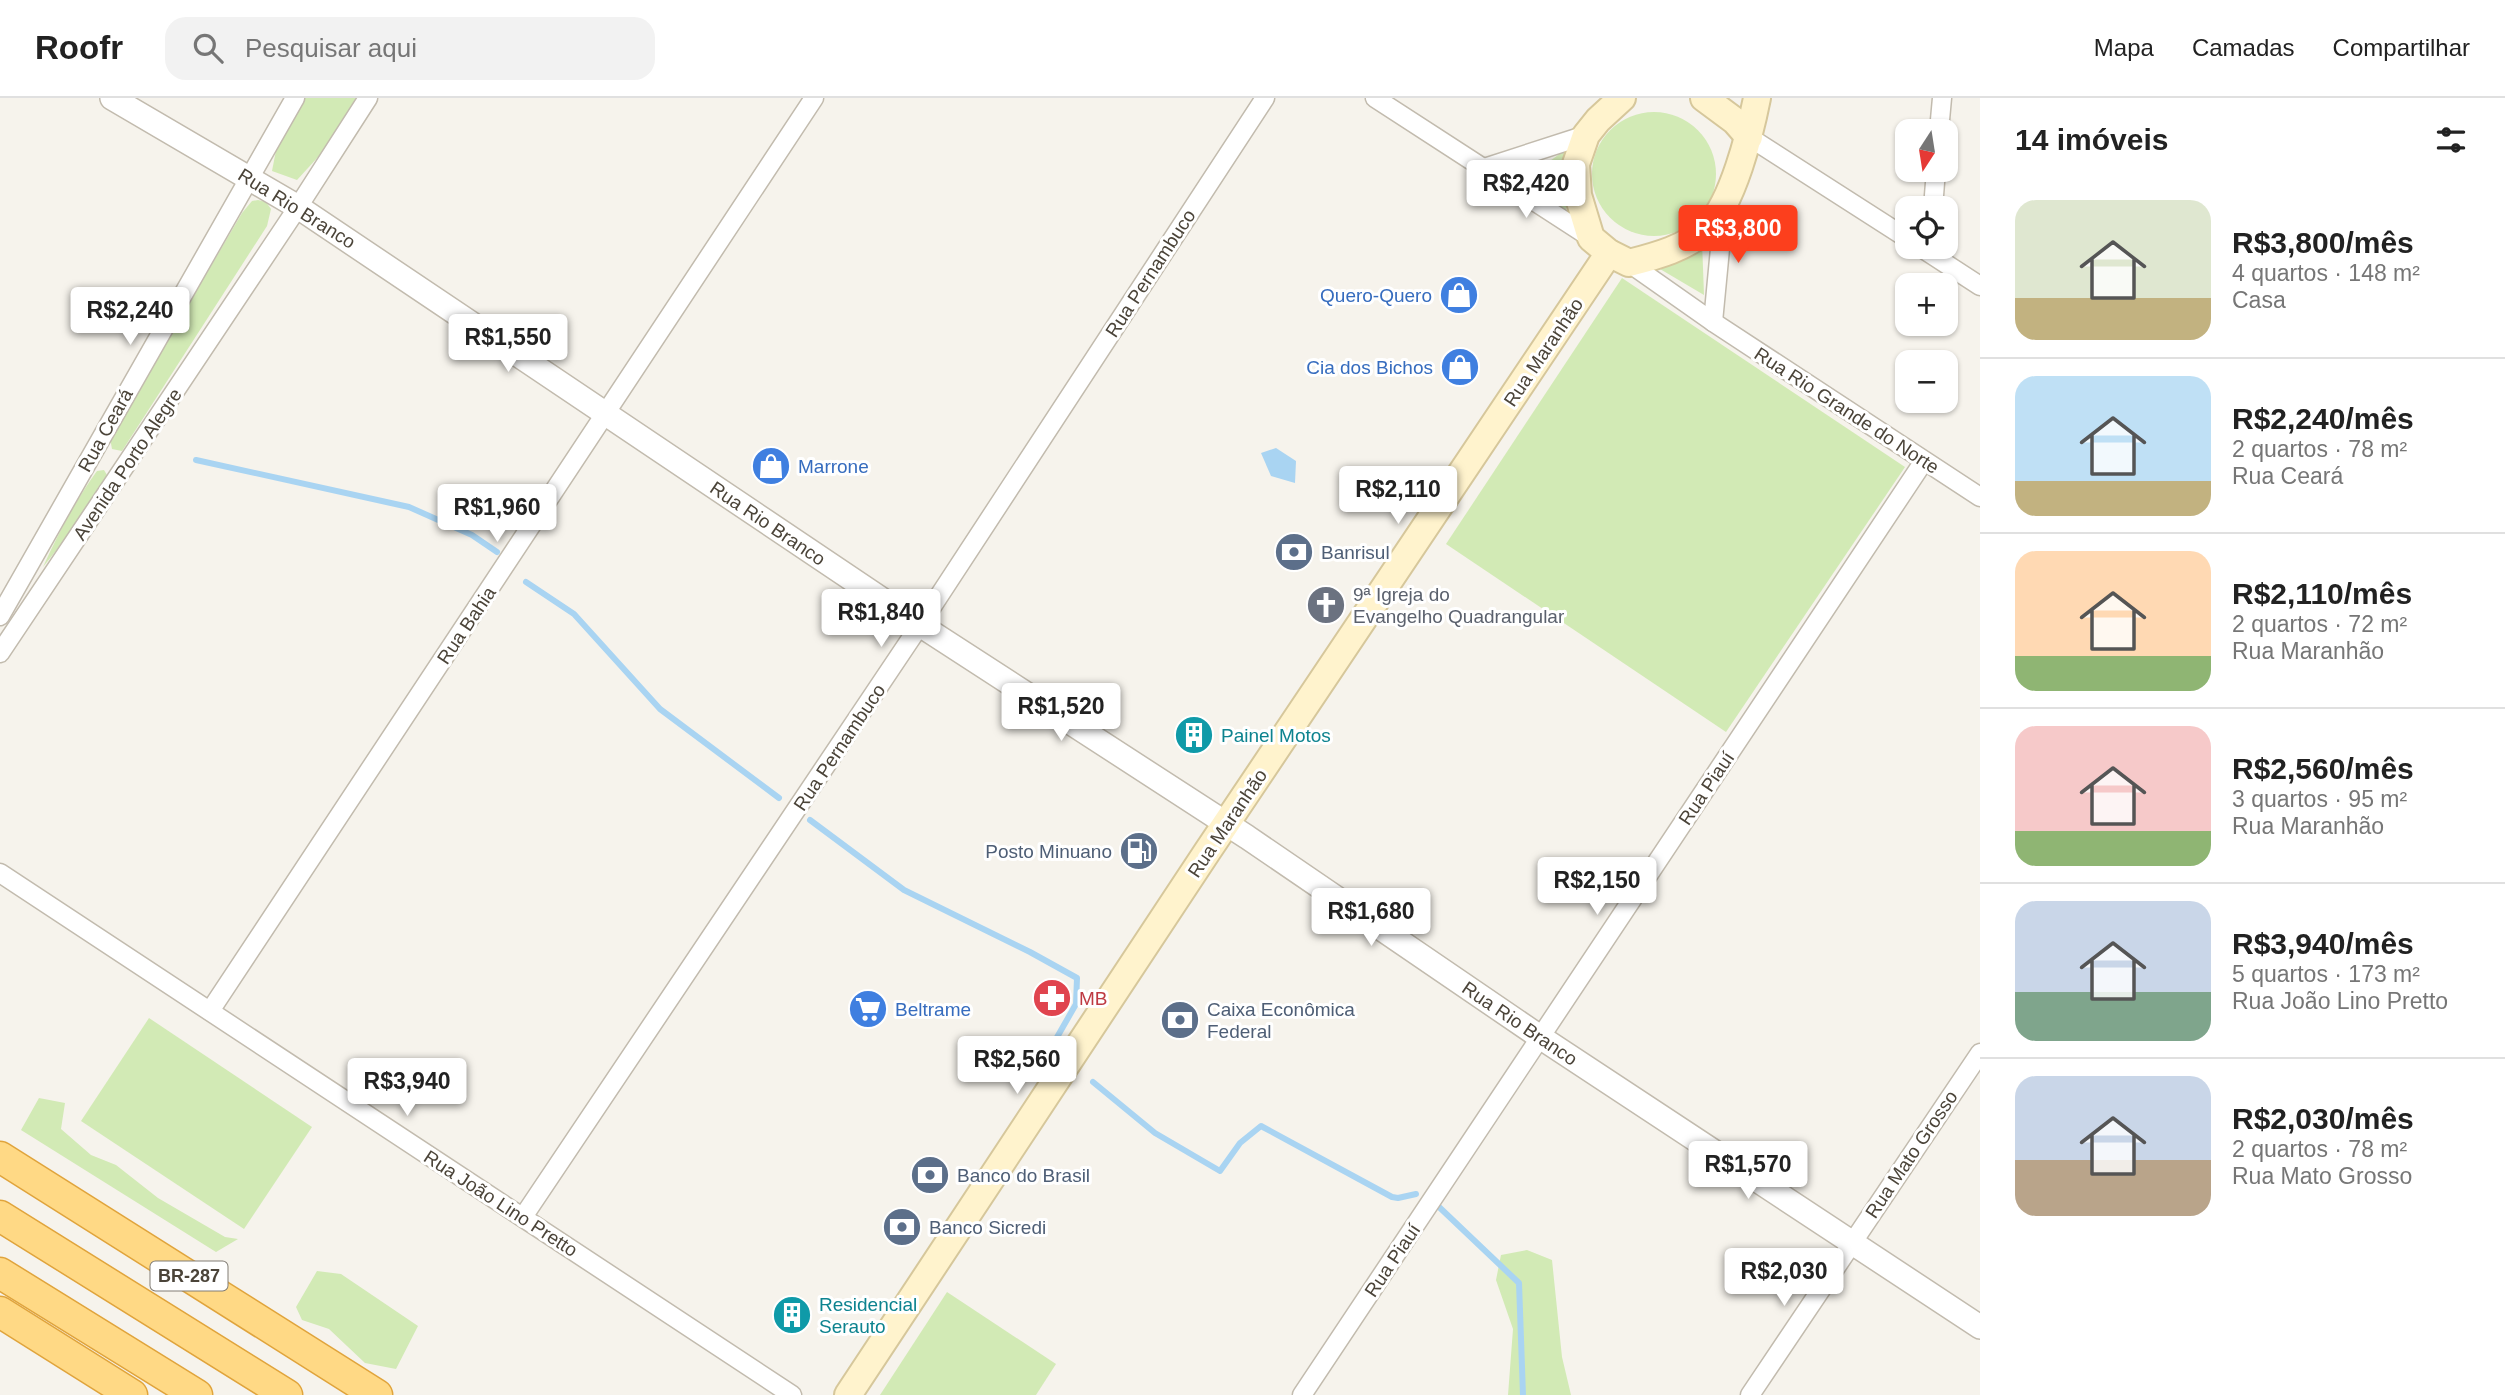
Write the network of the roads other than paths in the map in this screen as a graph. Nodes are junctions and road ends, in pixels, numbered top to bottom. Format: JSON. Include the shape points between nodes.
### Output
{"nodes":[{"id":1,"x":112,"y":98,"type":"edge"},
{"id":2,"x":295,"y":98,"type":"edge"},
{"id":3,"x":368,"y":98,"type":"edge"},
{"id":4,"x":814,"y":98,"type":"edge"},
{"id":5,"x":1265,"y":98,"type":"edge"},
{"id":6,"x":1375,"y":98,"type":"edge"},
{"id":7,"x":1622,"y":98,"type":"edge"},
{"id":8,"x":1704,"y":98,"type":"edge"},
{"id":9,"x":1757,"y":98,"type":"edge"},
{"id":10,"x":1942,"y":98,"type":"edge"},
{"id":11,"x":1940,"y":119,"type":"edge"},
{"id":12,"x":1586,"y":135,"type":"junction"},
{"id":13,"x":1749,"y":137,"type":"junction"},
{"id":14,"x":1481,"y":169,"type":"junction"},
{"id":15,"x":248,"y":176,"type":"junction"},
{"id":16,"x":1724,"y":205,"type":"junction"},
{"id":17,"x":298,"y":207,"type":"junction"},
{"id":18,"x":1895,"y":231,"type":"edge"},
{"id":19,"x":1610,"y":251,"type":"junction"},
{"id":20,"x":1941,"y":259,"type":"edge"},
{"id":21,"x":1980,"y":286,"type":"edge"},
{"id":22,"x":1713,"y":322,"type":"junction"},
{"id":23,"x":606,"y":414,"type":"junction"},
{"id":24,"x":1924,"y":461,"type":"junction"},
{"id":25,"x":1980,"y":497,"type":"edge"},
{"id":26,"x":0,"y":616,"type":"edge"},
{"id":27,"x":920,"y":625,"type":"junction"},
{"id":28,"x":0,"y":653,"type":"edge"},
{"id":29,"x":1226,"y":823,"type":"junction"},
{"id":30,"x":0,"y":873,"type":"edge"},
{"id":31,"x":210,"y":1012,"type":"junction"},
{"id":32,"x":1540,"y":1037,"type":"junction"},
{"id":33,"x":1980,"y":1053,"type":"edge"},
{"id":34,"x":0,"y":1157,"type":"edge"},
{"id":35,"x":0,"y":1216,"type":"edge"},
{"id":36,"x":523,"y":1217,"type":"junction"},
{"id":37,"x":1851,"y":1243,"type":"junction"},
{"id":38,"x":0,"y":1273,"type":"edge"},
{"id":39,"x":0,"y":1312,"type":"edge"},
{"id":40,"x":1980,"y":1327,"type":"edge"},
{"id":41,"x":132,"y":1395,"type":"edge"},
{"id":42,"x":197,"y":1395,"type":"edge"},
{"id":43,"x":287,"y":1395,"type":"edge"},
{"id":44,"x":377,"y":1395,"type":"edge"},
{"id":45,"x":792,"y":1395,"type":"edge"},
{"id":46,"x":848,"y":1395,"type":"edge"},
{"id":47,"x":1302,"y":1395,"type":"edge"},
{"id":48,"x":1750,"y":1395,"type":"edge"}],
"edges":[{"from":1,"to":15,"type":"street","name":"Rua Rio Branco"},
{"from":2,"to":15,"type":"street","name":"Rua Ceará"},
{"from":3,"to":17,"type":"street","name":"Avenida Porto Alegre"},
{"from":4,"to":23,"type":"street","name":"Rua Bahia"},
{"from":5,"to":27,"type":"street","name":"Rua Pernambuco"},
{"from":6,"to":14,"type":"street","name":"Rua Rio Grande do Norte"},
{"from":7,"to":12,"type":"main road"},
{"from":8,"to":13,"type":"main road"},
{"from":9,"to":13,"type":"main road"},
{"from":10,"to":11,"type":"street"},
{"from":12,"to":14,"type":"street"},
{"from":12,"to":19,"type":"main road","via":[[1576,164],[1578,195]]},
{"from":13,"to":16,"type":"main road"},
{"from":13,"to":18,"type":"street"},
{"from":14,"to":19,"type":"street","name":"Rua Rio Grande do Norte"},
{"from":15,"to":17,"type":"street","name":"Rua Rio Branco"},
{"from":15,"to":26,"type":"street","name":"Rua Ceará"},
{"from":16,"to":19,"type":"main road","via":[[1708,228],[1656,256]]},
{"from":16,"to":22,"type":"street"},
{"from":17,"to":23,"type":"street","name":"Rua Rio Branco"},
{"from":17,"to":28,"type":"street","name":"Avenida Porto Alegre"},
{"from":19,"to":22,"type":"street","name":"Rua Rio Grande do Norte"},
{"from":19,"to":29,"type":"main road","name":"Rua Maranhão"},
{"from":20,"to":21,"type":"street"},
{"from":22,"to":24,"type":"street","name":"Rua Rio Grande do Norte"},
{"from":23,"to":27,"type":"street","name":"Rua Rio Branco"},
{"from":23,"to":31,"type":"street","name":"Rua Bahia"},
{"from":24,"to":25,"type":"street","name":"Rua Rio Grande do Norte"},
{"from":24,"to":32,"type":"street","name":"Rua Piauí"},
{"from":27,"to":29,"type":"street","name":"Rua Rio Branco"},
{"from":27,"to":36,"type":"street","name":"Rua Pernambuco"},
{"from":29,"to":32,"type":"street","name":"Rua Rio Branco"},
{"from":29,"to":46,"type":"main road","name":"Rua Maranhão"},
{"from":30,"to":31,"type":"street","name":"Rua João Lino Pretto"},
{"from":31,"to":36,"type":"street","name":"Rua João Lino Pretto"},
{"from":32,"to":37,"type":"street","name":"Rua Rio Branco"},
{"from":32,"to":47,"type":"street","name":"Rua Piauí"},
{"from":33,"to":37,"type":"street","name":"Rua Mato Grosso"},
{"from":34,"to":44,"type":"highway","number":"BR-287"},
{"from":35,"to":43,"type":"highway","number":"BR-287"},
{"from":36,"to":45,"type":"street","name":"Rua João Lino Pretto"},
{"from":37,"to":40,"type":"street","name":"Rua Rio Branco"},
{"from":37,"to":48,"type":"street","name":"Rua Mato Grosso"},
{"from":38,"to":42,"type":"highway"},
{"from":39,"to":41,"type":"highway"}]}
